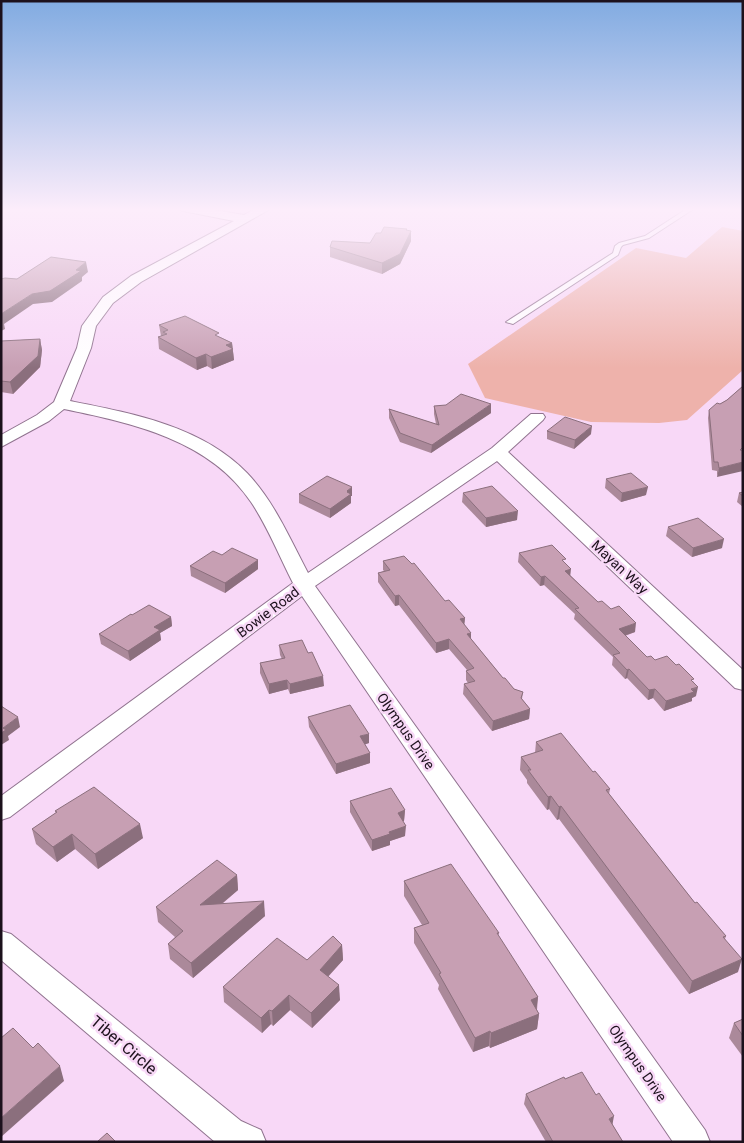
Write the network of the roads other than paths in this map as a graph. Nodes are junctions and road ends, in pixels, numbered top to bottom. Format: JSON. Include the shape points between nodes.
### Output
{"nodes":[{"id":1,"x":168,"y":261,"type":"edge"},
{"id":2,"x":605,"y":261,"type":"edge"},
{"id":3,"x":510,"y":322,"type":"dead end"},
{"id":4,"x":61,"y":404,"type":"junction"},
{"id":5,"x":537,"y":417,"type":"dead end"},
{"id":6,"x":1,"y":442,"type":"edge"},
{"id":7,"x":498,"y":452,"type":"junction"},
{"id":8,"x":304,"y":585,"type":"junction"},
{"id":9,"x":743,"y":683,"type":"edge"},
{"id":10,"x":1,"y":810,"type":"edge"},
{"id":11,"x":1,"y":944,"type":"edge"},
{"id":12,"x":249,"y":1142,"type":"edge"},
{"id":13,"x":693,"y":1142,"type":"edge"}],
"edges":[{"from":1,"to":4,"type":"street","via":[[136,279],[108,300],[89,326],[84,348]]},
{"from":2,"to":3,"type":"lane"},
{"from":4,"to":6,"type":"street"},
{"from":4,"to":8,"type":"street","name":"Olympus Drive","via":[[123,416],[183,437],[227,464],[257,497]]},
{"from":5,"to":7,"type":"street","name":"Bowie Road"},
{"from":7,"to":8,"type":"street","name":"Bowie Road"},
{"from":7,"to":9,"type":"street","name":"Mayan Way"},
{"from":8,"to":10,"type":"street","name":"Bowie Road"},
{"from":8,"to":13,"type":"street","name":"Olympus Drive"},
{"from":11,"to":12,"type":"street","name":"Tiber Circle","via":[[229,1132]]}]}
